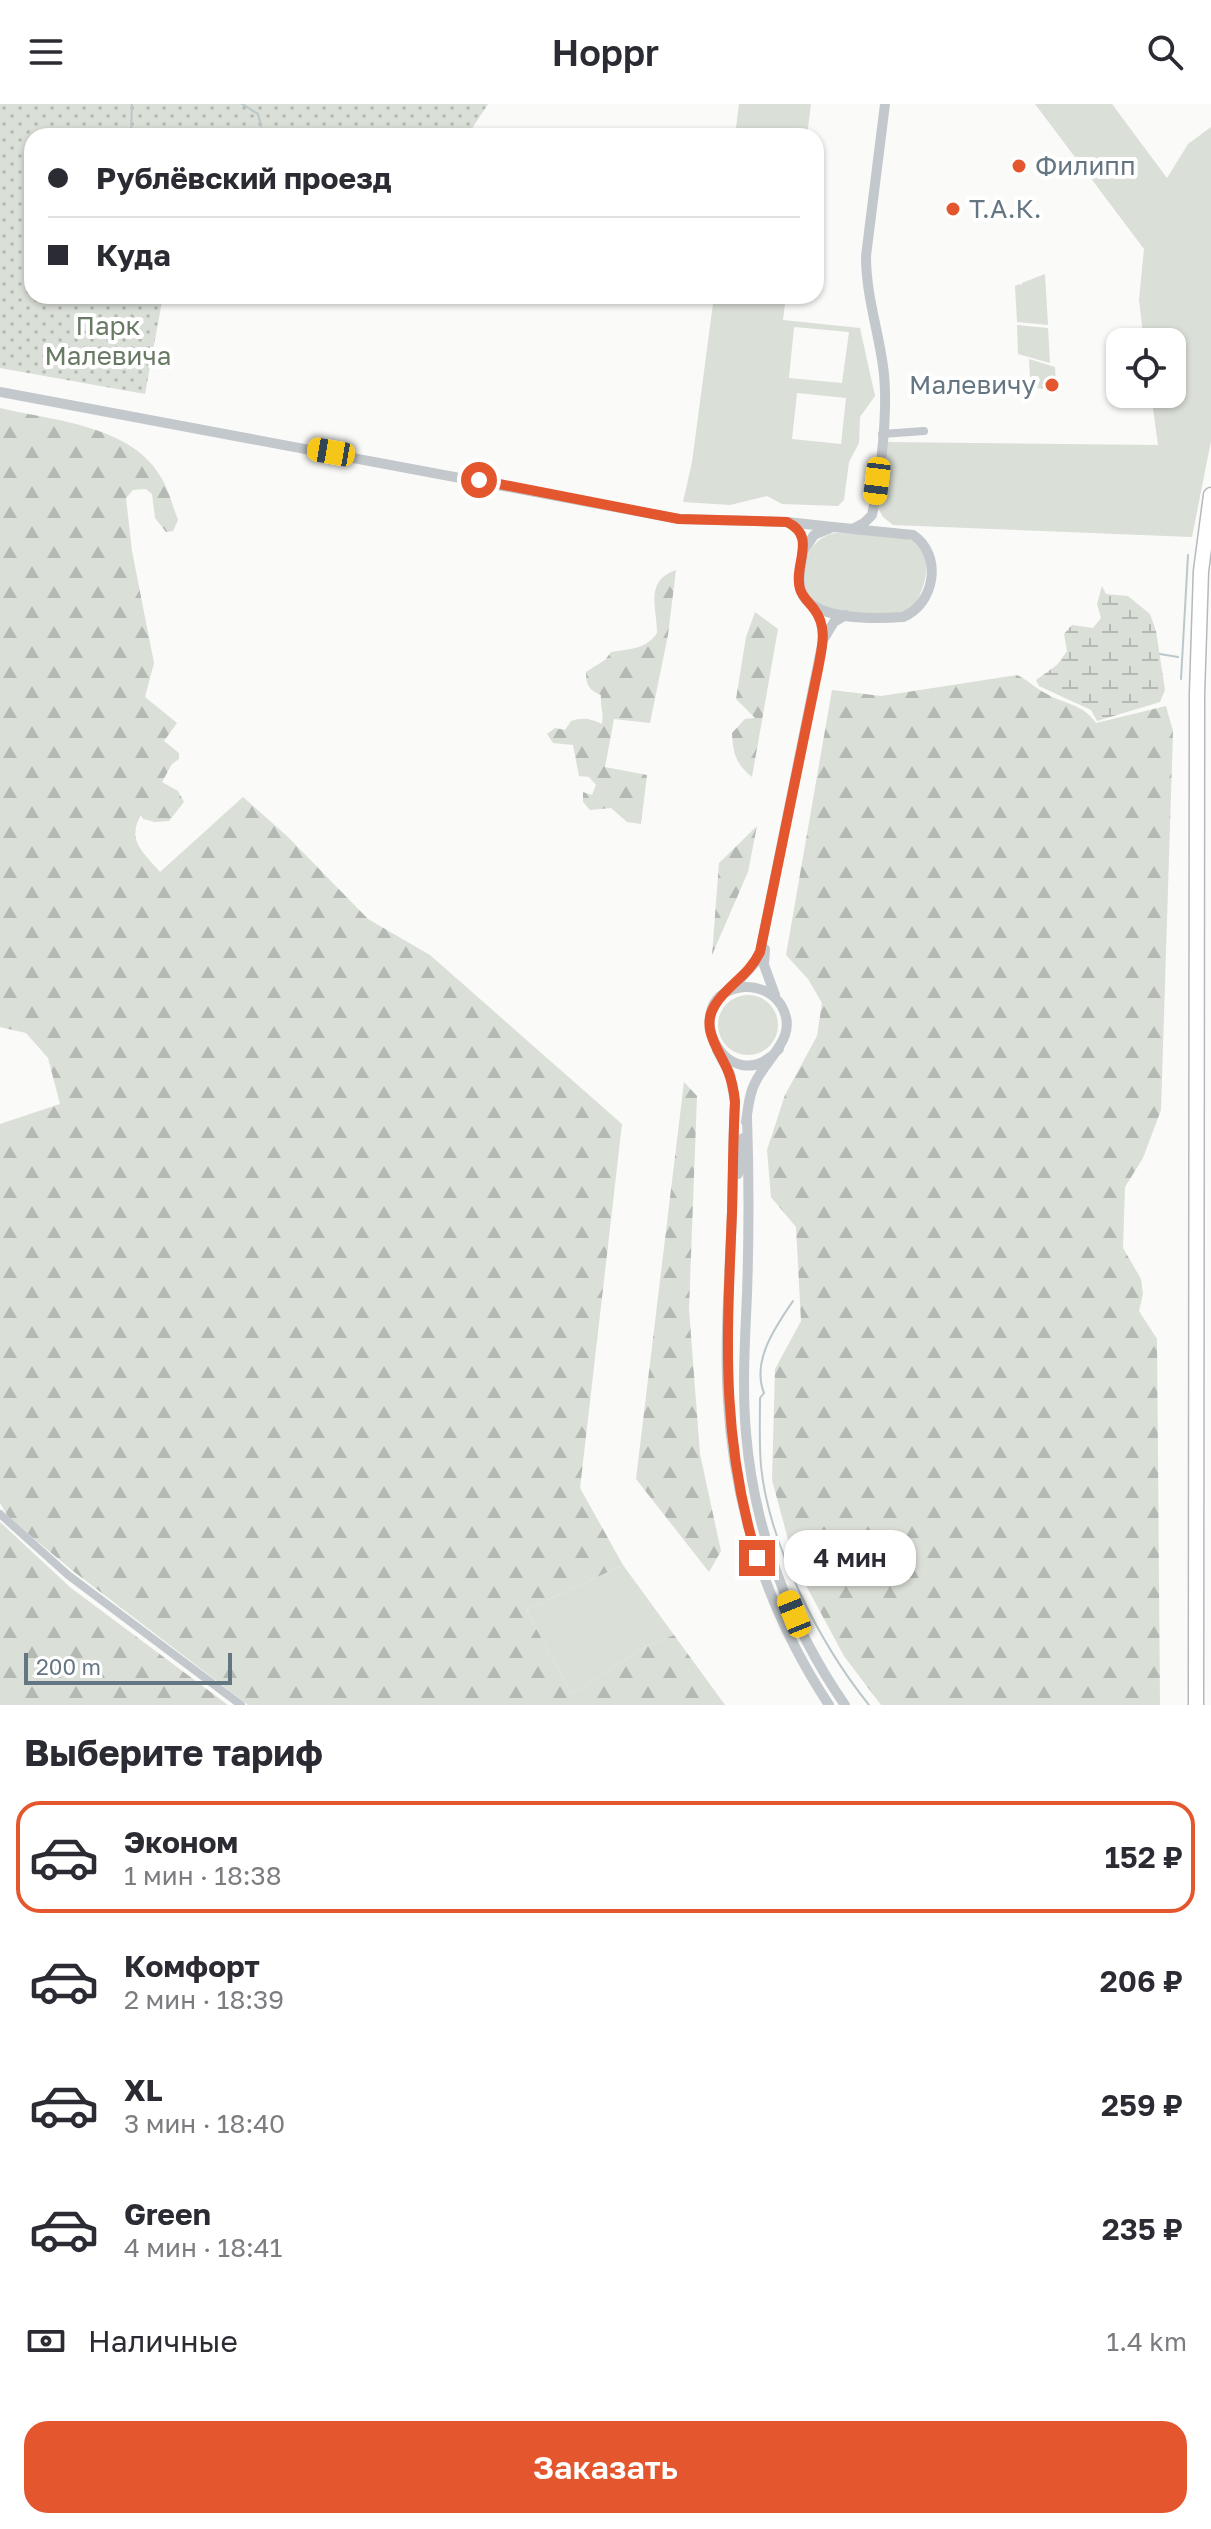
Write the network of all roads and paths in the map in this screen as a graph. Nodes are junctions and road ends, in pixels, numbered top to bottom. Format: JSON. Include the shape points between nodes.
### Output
{"nodes":[{"id":1,"x":885,"y":104,"type":"edge"},
{"id":2,"x":0,"y":392,"type":"edge"},
{"id":3,"x":924,"y":431,"type":"dead end"},
{"id":4,"x":882,"y":434,"type":"junction"},
{"id":5,"x":1211,"y":495,"type":"edge"},
{"id":6,"x":874,"y":505,"type":"junction"},
{"id":7,"x":787,"y":522,"type":"junction"},
{"id":8,"x":833,"y":527,"type":"junction"},
{"id":9,"x":853,"y":529,"type":"junction"},
{"id":10,"x":892,"y":532,"type":"junction"},
{"id":11,"x":804,"y":550,"type":"junction"},
{"id":12,"x":813,"y":607,"type":"junction"},
{"id":13,"x":846,"y":615,"type":"junction"},
{"id":14,"x":823,"y":640,"type":"junction"},
{"id":15,"x":767,"y":925,"type":"junction"},
{"id":16,"x":721,"y":997,"type":"junction"},
{"id":17,"x":782,"y":1007,"type":"junction"},
{"id":18,"x":779,"y":1049,"type":"junction"},
{"id":19,"x":717,"y":1050,"type":"junction"},
{"id":20,"x":747,"y":1117,"type":"junction"},
{"id":21,"x":732,"y":1210,"type":"junction"},
{"id":22,"x":0,"y":1514,"type":"edge"},
{"id":23,"x":1196,"y":1662,"type":"junction"},
{"id":24,"x":241,"y":1705,"type":"edge"},
{"id":25,"x":829,"y":1705,"type":"edge"},
{"id":26,"x":845,"y":1705,"type":"edge"},
{"id":27,"x":1188,"y":1705,"type":"edge"},
{"id":28,"x":1196,"y":1705,"type":"edge"}],
"edges":[{"from":1,"to":4,"type":"street","via":[[866,256],[885,382]]},
{"from":2,"to":7,"type":"street","via":[[679,519]]},
{"from":3,"to":4,"type":"street"},
{"from":4,"to":6,"type":"street"},
{"from":5,"to":23,"type":"highway","via":[[1201,571],[1197,694]]},
{"from":6,"to":9,"type":"street","via":[[868,520]]},
{"from":6,"to":10,"type":"street"},
{"from":7,"to":8,"type":"street"},
{"from":7,"to":11,"type":"street","via":[[801,532]]},
{"from":8,"to":9,"type":"street"},
{"from":8,"to":11,"type":"street","via":[[814,535]]},
{"from":9,"to":10,"type":"street"},
{"from":10,"to":13,"type":"street","via":[[913,535],[927,548],[931,566],[922,604],[903,617]]},
{"from":11,"to":12,"type":"street","via":[[799,581]]},
{"from":12,"to":13,"type":"street"},
{"from":12,"to":14,"type":"street"},
{"from":13,"to":14,"type":"street","via":[[834,622]]},
{"from":14,"to":15,"type":"street"},
{"from":15,"to":16,"type":"street","via":[[754,964]]},
{"from":15,"to":17,"type":"street","via":[[764,965]]},
{"from":16,"to":17,"type":"street","via":[[738,988],[757,988]]},
{"from":16,"to":19,"type":"street","via":[[709,1019]]},
{"from":17,"to":18,"type":"street","via":[[787,1025]]},
{"from":18,"to":19,"type":"street","via":[[751,1064],[732,1061]]},
{"from":18,"to":20,"type":"street","via":[[756,1079]]},
{"from":19,"to":21,"type":"street","via":[[730,1074],[735,1102]]},
{"from":20,"to":21,"type":"street"},
{"from":20,"to":26,"type":"street","via":[[744,1360],[751,1474],[765,1538],[785,1592]]},
{"from":21,"to":25,"type":"street","via":[[726,1355],[737,1480],[774,1603]]},
{"from":22,"to":24,"type":"street","via":[[68,1575]]},
{"from":23,"to":27,"type":"street"},
{"from":23,"to":28,"type":"highway"}]}
